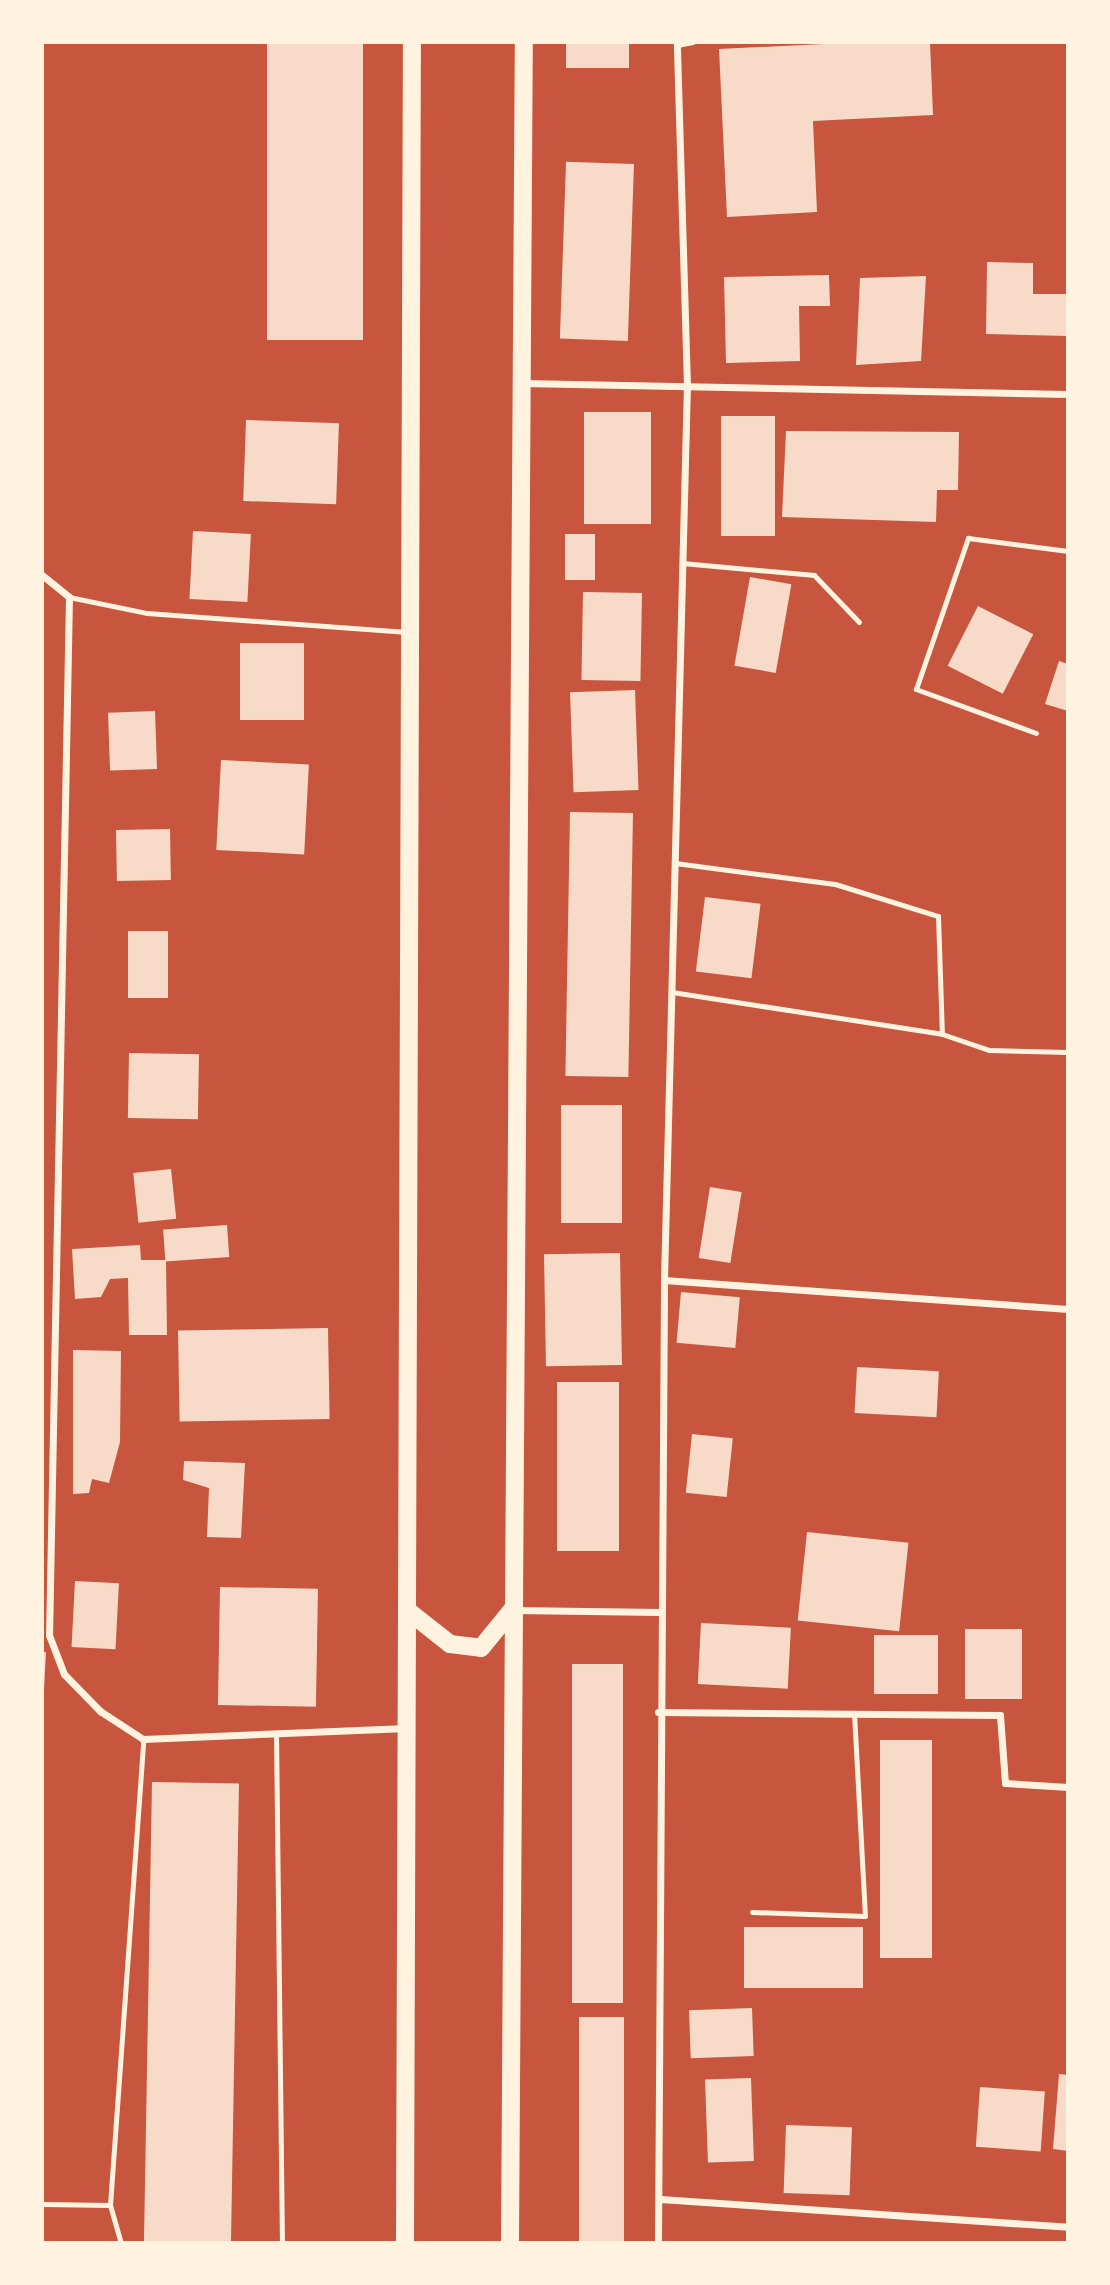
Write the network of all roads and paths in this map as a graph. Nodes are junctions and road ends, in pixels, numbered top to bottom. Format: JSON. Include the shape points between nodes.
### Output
{"nodes":[{"id":1,"x":412,"y":42,"type":"edge"},
{"id":2,"x":524,"y":42,"type":"edge"},
{"id":3,"x":694,"y":42,"type":"edge"},
{"id":4,"x":677,"y":43,"type":"edge"},
{"id":5,"x":521,"y":383,"type":"junction"},
{"id":6,"x":687,"y":386,"type":"junction"},
{"id":7,"x":1068,"y":394,"type":"edge"},
{"id":8,"x":1068,"y":551,"type":"edge"},
{"id":9,"x":682,"y":563,"type":"junction"},
{"id":10,"x":42,"y":575,"type":"edge"},
{"id":11,"x":69,"y":597,"type":"junction"},
{"id":12,"x":859,"y":622,"type":"dead end"},
{"id":13,"x":410,"y":632,"type":"junction"},
{"id":14,"x":1037,"y":733,"type":"dead end"},
{"id":15,"x":675,"y":863,"type":"junction"},
{"id":16,"x":672,"y":992,"type":"junction"},
{"id":17,"x":943,"y":1034,"type":"junction"},
{"id":18,"x":1068,"y":1052,"type":"edge"},
{"id":19,"x":664,"y":1280,"type":"junction"},
{"id":20,"x":1068,"y":1309,"type":"edge"},
{"id":21,"x":407,"y":1610,"type":"junction"},
{"id":22,"x":512,"y":1610,"type":"junction"},
{"id":23,"x":660,"y":1612,"type":"junction"},
{"id":24,"x":658,"y":1712,"type":"junction"},
{"id":25,"x":854,"y":1714,"type":"junction"},
{"id":26,"x":408,"y":1728,"type":"junction"},
{"id":27,"x":276,"y":1733,"type":"junction"},
{"id":28,"x":143,"y":1739,"type":"junction"},
{"id":29,"x":1068,"y":1787,"type":"edge"},
{"id":30,"x":752,"y":1912,"type":"dead end"},
{"id":31,"x":660,"y":2199,"type":"junction"},
{"id":32,"x":42,"y":2204,"type":"edge"},
{"id":33,"x":110,"y":2205,"type":"junction"},
{"id":34,"x":1068,"y":2227,"type":"edge"},
{"id":35,"x":121,"y":2243,"type":"edge"},
{"id":36,"x":282,"y":2243,"type":"edge"},
{"id":37,"x":405,"y":2243,"type":"edge"},
{"id":38,"x":510,"y":2243,"type":"edge"},
{"id":39,"x":657,"y":2243,"type":"edge"}],
"edges":[{"from":1,"to":13,"type":"main road"},
{"from":2,"to":5,"type":"main road"},
{"from":3,"to":4,"type":"lane"},
{"from":4,"to":6,"type":"street"},
{"from":5,"to":6,"type":"street"},
{"from":5,"to":22,"type":"main road"},
{"from":6,"to":7,"type":"street"},
{"from":6,"to":9,"type":"street"},
{"from":8,"to":14,"type":"lane","via":[[968,538],[916,689]]},
{"from":9,"to":12,"type":"lane","via":[[814,575]]},
{"from":9,"to":15,"type":"street"},
{"from":10,"to":11,"type":"street"},
{"from":11,"to":13,"type":"lane","via":[[147,613]]},
{"from":11,"to":28,"type":"street","via":[[49,1635],[64,1674],[100,1711]]},
{"from":13,"to":21,"type":"main road"},
{"from":15,"to":16,"type":"street"},
{"from":15,"to":17,"type":"lane","via":[[835,884],[938,916]]},
{"from":16,"to":17,"type":"lane"},
{"from":16,"to":19,"type":"street"},
{"from":17,"to":18,"type":"lane","via":[[989,1050]]},
{"from":19,"to":20,"type":"street"},
{"from":19,"to":23,"type":"street"},
{"from":21,"to":22,"type":"main road","via":[[450,1644],[481,1648]]},
{"from":21,"to":26,"type":"main road"},
{"from":22,"to":23,"type":"street"},
{"from":22,"to":38,"type":"main road"},
{"from":23,"to":24,"type":"street"},
{"from":24,"to":25,"type":"street"},
{"from":24,"to":31,"type":"street"},
{"from":25,"to":29,"type":"street","via":[[1000,1716],[1005,1783]]},
{"from":25,"to":30,"type":"lane","via":[[864,1916]]},
{"from":26,"to":27,"type":"street"},
{"from":26,"to":37,"type":"main road"},
{"from":27,"to":28,"type":"street"},
{"from":27,"to":36,"type":"lane"},
{"from":28,"to":33,"type":"lane"},
{"from":31,"to":34,"type":"street"},
{"from":31,"to":39,"type":"street"},
{"from":32,"to":33,"type":"lane"},
{"from":33,"to":35,"type":"lane"}]}
